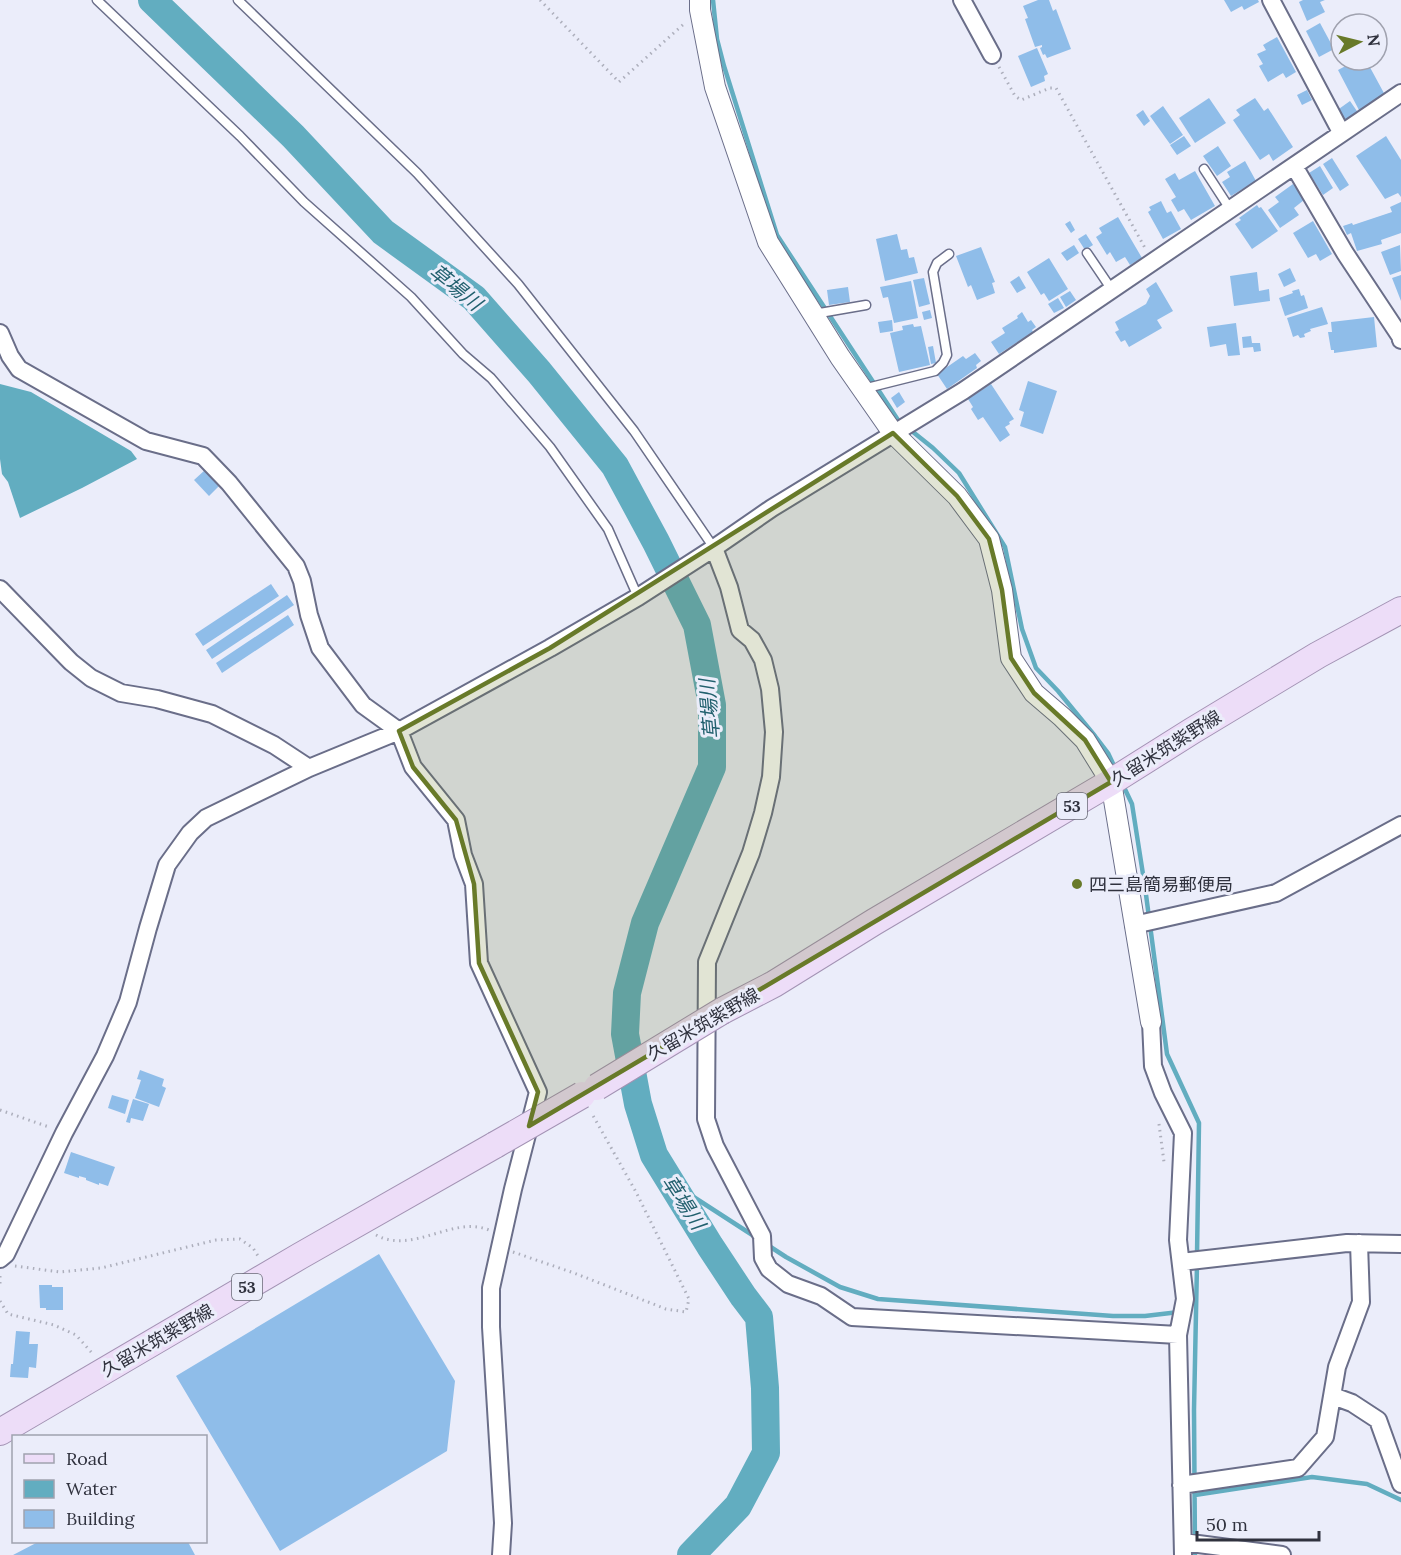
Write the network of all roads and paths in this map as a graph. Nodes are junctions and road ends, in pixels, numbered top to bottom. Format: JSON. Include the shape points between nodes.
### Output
{"nodes":[{"id":1,"x":97,"y":0,"type":"edge"},
{"id":2,"x":238,"y":0,"type":"edge"},
{"id":3,"x":540,"y":0,"type":"edge"},
{"id":4,"x":962,"y":0,"type":"edge"},
{"id":5,"x":1271,"y":0,"type":"edge"},
{"id":6,"x":700,"y":5,"type":"edge"},
{"id":7,"x":992,"y":55,"type":"joint"},
{"id":8,"x":1401,"y":93,"type":"edge"},
{"id":9,"x":1341,"y":132,"type":"junction"},
{"id":10,"x":1294,"y":166,"type":"junction"},
{"id":11,"x":1204,"y":169,"type":"dead end"},
{"id":12,"x":1230,"y":209,"type":"junction"},
{"id":13,"x":950,"y":254,"type":"dead end"},
{"id":14,"x":1088,"y":254,"type":"dead end"},
{"id":15,"x":1153,"y":262,"type":"junction"},
{"id":16,"x":1112,"y":290,"type":"junction"},
{"id":17,"x":866,"y":305,"type":"dead end"},
{"id":18,"x":813,"y":314,"type":"junction"},
{"id":19,"x":0,"y":333,"type":"edge"},
{"id":20,"x":1401,"y":337,"type":"edge"},
{"id":21,"x":862,"y":389,"type":"junction"},
{"id":22,"x":893,"y":433,"type":"junction"},
{"id":23,"x":710,"y":550,"type":"junction"},
{"id":24,"x":0,"y":589,"type":"edge"},
{"id":25,"x":640,"y":595,"type":"junction"},
{"id":26,"x":1401,"y":610,"type":"edge"},
{"id":27,"x":399,"y":731,"type":"junction"},
{"id":28,"x":309,"y":768,"type":"junction"},
{"id":29,"x":1111,"y":782,"type":"junction"},
{"id":30,"x":1401,"y":825,"type":"edge"},
{"id":31,"x":1134,"y":925,"type":"junction"},
{"id":32,"x":1151,"y":1022,"type":"joint"},
{"id":33,"x":590,"y":1091,"type":"junction"},
{"id":34,"x":0,"y":1110,"type":"edge"},
{"id":35,"x":1159,"y":1121,"type":"dead end"},
{"id":36,"x":64,"y":1133,"type":"junction"},
{"id":37,"x":1165,"y":1171,"type":"dead end"},
{"id":38,"x":356,"y":1224,"type":"junction"},
{"id":39,"x":501,"y":1242,"type":"junction"},
{"id":40,"x":1359,"y":1243,"type":"junction"},
{"id":41,"x":1401,"y":1244,"type":"edge"},
{"id":42,"x":4,"y":1261,"type":"edge"},
{"id":43,"x":1182,"y":1262,"type":"junction"},
{"id":44,"x":270,"y":1274,"type":"junction"},
{"id":45,"x":0,"y":1276,"type":"edge"},
{"id":46,"x":0,"y":1286,"type":"edge"},
{"id":47,"x":0,"y":1301,"type":"edge"},
{"id":48,"x":1178,"y":1335,"type":"junction"},
{"id":49,"x":103,"y":1371,"type":"junction"},
{"id":50,"x":1333,"y":1396,"type":"junction"},
{"id":51,"x":0,"y":1432,"type":"edge"},
{"id":52,"x":1401,"y":1484,"type":"edge"},
{"id":53,"x":1181,"y":1485,"type":"junction"},
{"id":54,"x":1183,"y":1549,"type":"edge"},
{"id":55,"x":501,"y":1555,"type":"edge"},
{"id":56,"x":1282,"y":1555,"type":"edge"}],
"edges":[{"from":1,"to":25,"type":"lane","via":[[304,202],[411,297],[463,354],[491,378],[550,447],[608,529]]},
{"from":2,"to":23,"type":"lane","via":[[417,173],[518,284],[634,431]]},
{"from":3,"to":6,"type":"path","via":[[619,82]]},
{"from":4,"to":7,"type":"street"},
{"from":5,"to":9,"type":"street"},
{"from":6,"to":18,"type":"street","via":[[715,87],[768,242]]},
{"from":7,"to":15,"type":"path","via":[[1021,100],[1056,88]]},
{"from":8,"to":9,"type":"street"},
{"from":9,"to":10,"type":"street"},
{"from":10,"to":12,"type":"street"},
{"from":10,"to":20,"type":"street"},
{"from":11,"to":12,"type":"lane"},
{"from":12,"to":15,"type":"street"},
{"from":13,"to":21,"type":"lane","via":[[937,263],[933,272],[947,355],[943,363],[935,371]]},
{"from":14,"to":16,"type":"lane"},
{"from":15,"to":16,"type":"street"},
{"from":16,"to":22,"type":"street","via":[[963,391]]},
{"from":17,"to":18,"type":"lane"},
{"from":18,"to":21,"type":"street"},
{"from":19,"to":27,"type":"street","via":[[19,369],[146,441],[203,456],[296,566],[320,648],[363,705]]},
{"from":21,"to":22,"type":"street"},
{"from":22,"to":23,"type":"street"},
{"from":22,"to":29,"type":"street","via":[[957,496],[989,539],[1002,590],[1011,658],[1034,693],[1085,740]]},
{"from":23,"to":25,"type":"street"},
{"from":23,"to":48,"type":"street","via":[[729,587],[740,630],[752,640],[763,660],[774,732],[771,777],[763,813],[707,962],[706,1119],[715,1146],[762,1236],[763,1258],[769,1269],[788,1284],[821,1296],[852,1317]]},
{"from":24,"to":28,"type":"street","via":[[91,678],[121,693],[212,714],[274,745]]},
{"from":25,"to":27,"type":"street"},
{"from":26,"to":29,"type":"main road","name":"久留米筑紫野線","number":"53","via":[[1299,667]]},
{"from":27,"to":28,"type":"street"},
{"from":27,"to":39,"type":"street","via":[[413,767],[456,820],[474,884],[478,963],[538,1092]]},
{"from":28,"to":36,"type":"street","via":[[206,818],[167,865],[128,1002],[105,1056]]},
{"from":29,"to":31,"type":"street"},
{"from":29,"to":33,"type":"main road","name":"久留米筑紫野線","number":"53","bridge":true},
{"from":30,"to":31,"type":"street","via":[[1276,893]]},
{"from":31,"to":32,"type":"street"},
{"from":32,"to":43,"type":"street","via":[[1153,1066],[1183,1133],[1178,1240]]},
{"from":33,"to":38,"type":"main road","name":"久留米筑紫野線","number":"53","bridge":true},
{"from":33,"to":39,"type":"path","via":[[596,1122],[689,1299],[686,1312],[666,1309]]},
{"from":34,"to":36,"type":"path"},
{"from":35,"to":37,"type":"path"},
{"from":36,"to":42,"type":"street"},
{"from":38,"to":39,"type":"path","via":[[383,1239],[412,1240],[472,1226],[484,1228]]},
{"from":38,"to":44,"type":"main road","name":"久留米筑紫野線","number":"53"},
{"from":39,"to":55,"type":"street","via":[[491,1288],[503,1522]]},
{"from":40,"to":41,"type":"street"},
{"from":40,"to":43,"type":"street"},
{"from":40,"to":50,"type":"street","via":[[1361,1302],[1337,1367]]},
{"from":42,"to":44,"type":"path","via":[[60,1272],[101,1268],[216,1240],[240,1239],[253,1248]]},
{"from":43,"to":48,"type":"street","via":[[1185,1299]]},
{"from":44,"to":49,"type":"main road","name":"久留米筑紫野線","number":"53"},
{"from":45,"to":46,"type":"path"},
{"from":47,"to":49,"type":"path","via":[[8,1314],[54,1325],[76,1335]]},
{"from":48,"to":53,"type":"street"},
{"from":49,"to":51,"type":"main road","name":"久留米筑紫野線","number":"53"},
{"from":50,"to":52,"type":"street","via":[[1378,1420]]},
{"from":50,"to":53,"type":"street","via":[[1325,1437],[1298,1468]]},
{"from":53,"to":54,"type":"street"},
{"from":54,"to":56,"type":"street"}]}
